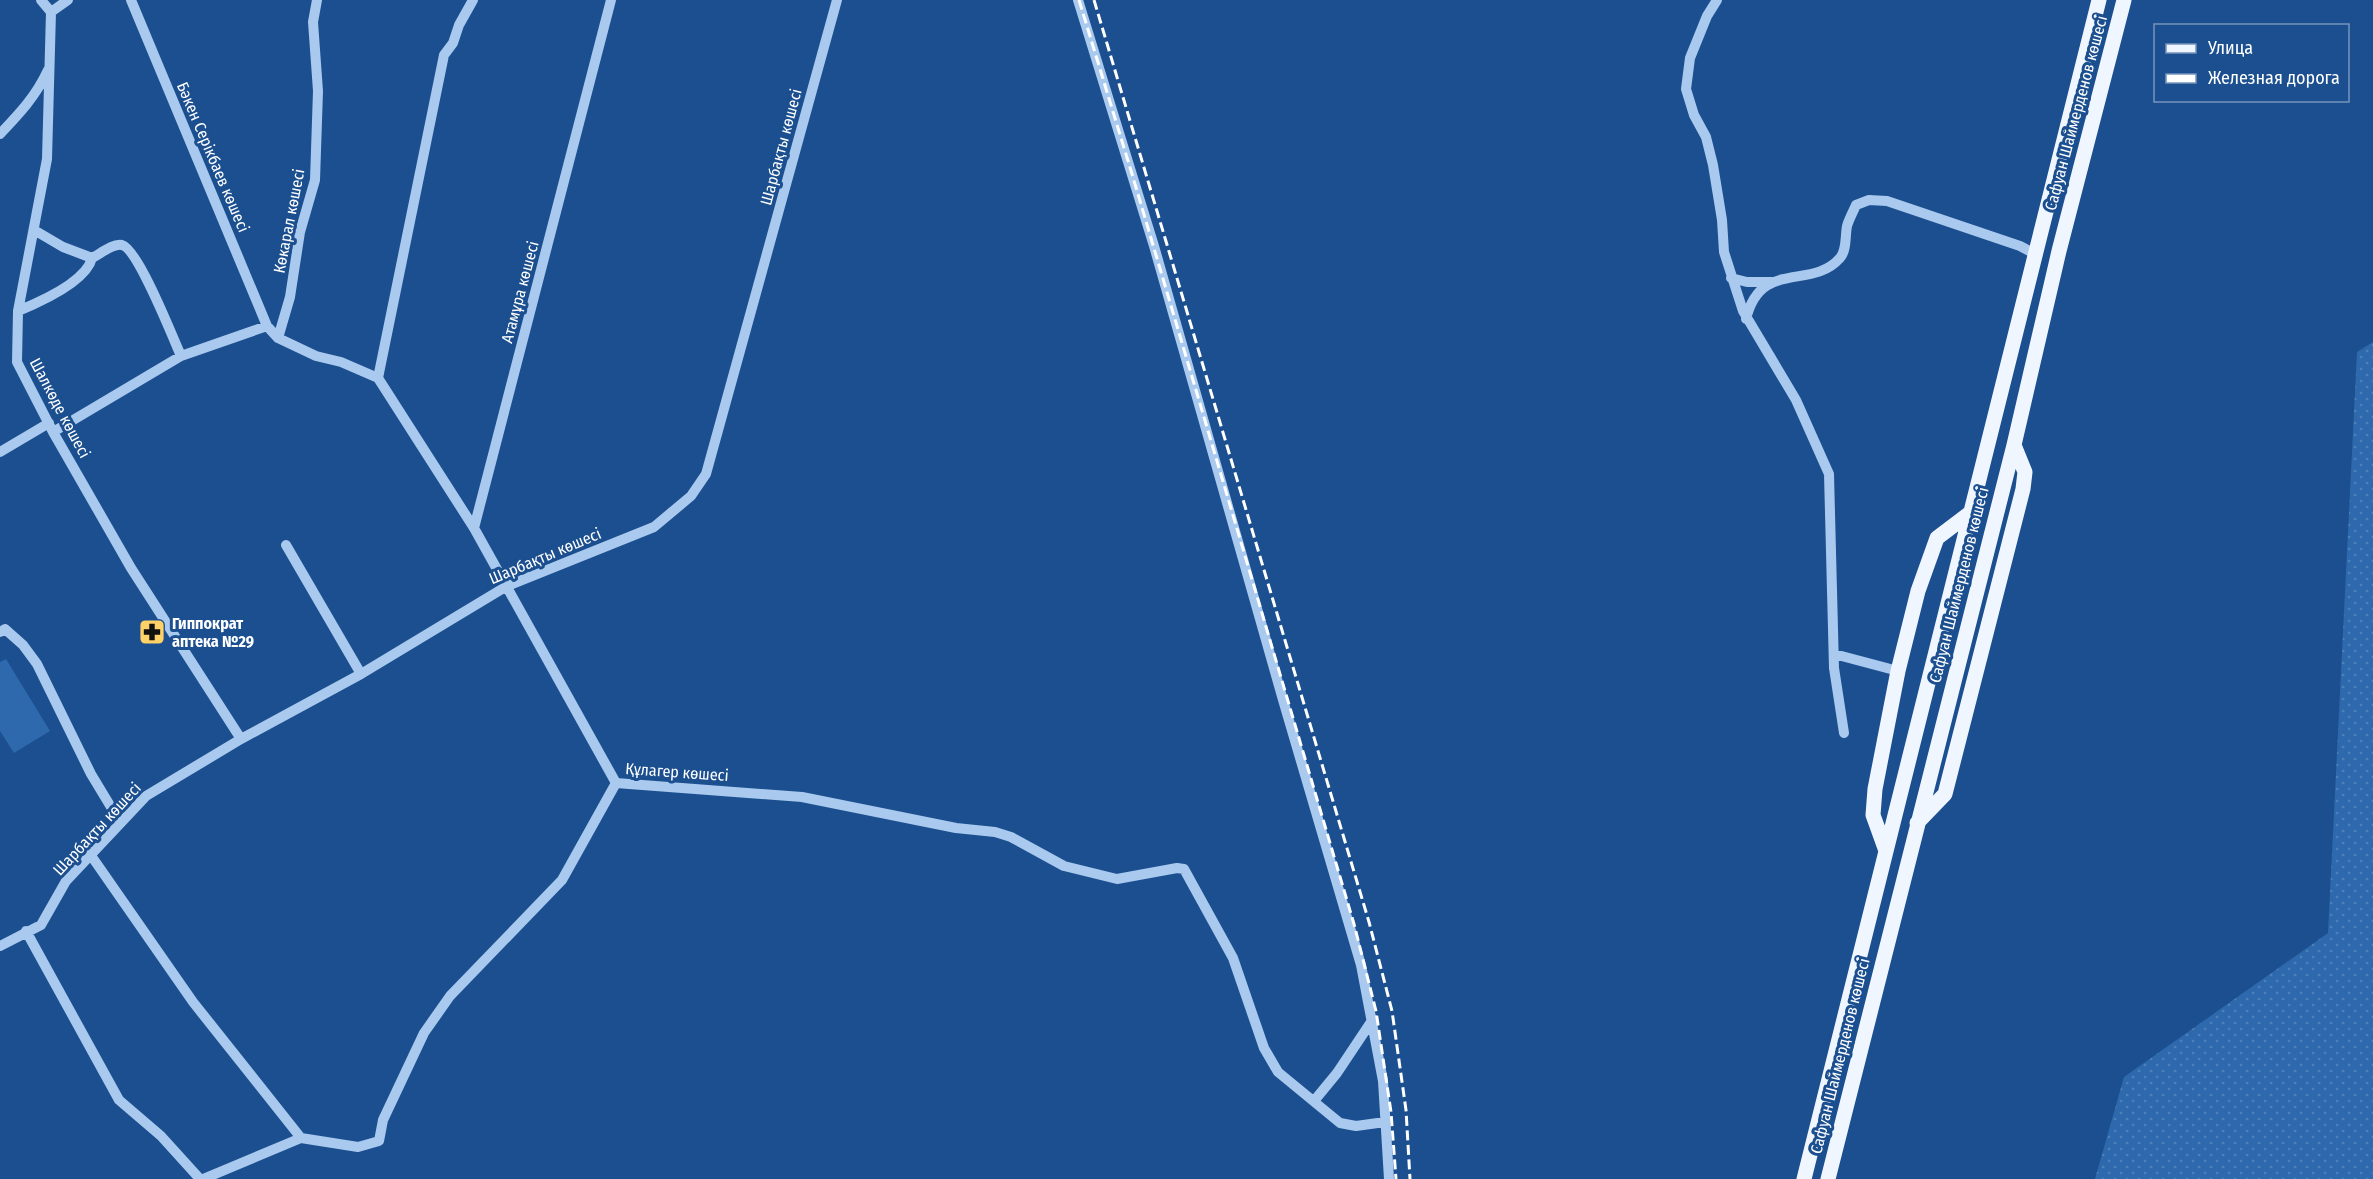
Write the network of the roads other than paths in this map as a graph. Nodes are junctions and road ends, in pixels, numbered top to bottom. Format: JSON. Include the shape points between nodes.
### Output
{"nodes":[{"id":1,"x":40,"y":0,"type":"edge"},
{"id":2,"x":68,"y":0,"type":"edge"},
{"id":3,"x":131,"y":0,"type":"edge"},
{"id":4,"x":317,"y":0,"type":"edge"},
{"id":5,"x":473,"y":0,"type":"edge"},
{"id":6,"x":611,"y":0,"type":"edge"},
{"id":7,"x":837,"y":0,"type":"edge"},
{"id":8,"x":1078,"y":0,"type":"edge"},
{"id":9,"x":1717,"y":0,"type":"edge"},
{"id":10,"x":2099,"y":0,"type":"edge"},
{"id":11,"x":2124,"y":0,"type":"edge"},
{"id":12,"x":51,"y":12,"type":"junction"},
{"id":13,"x":50,"y":65,"type":"junction"},
{"id":14,"x":0,"y":134,"type":"edge"},
{"id":15,"x":34,"y":231,"type":"junction"},
{"id":16,"x":2035,"y":254,"type":"junction"},
{"id":17,"x":92,"y":258,"type":"junction"},
{"id":18,"x":1731,"y":278,"type":"junction"},
{"id":19,"x":1772,"y":282,"type":"junction"},
{"id":20,"x":18,"y":311,"type":"junction"},
{"id":21,"x":1746,"y":319,"type":"junction"},
{"id":22,"x":267,"y":326,"type":"junction"},
{"id":23,"x":278,"y":338,"type":"junction"},
{"id":24,"x":181,"y":356,"type":"junction"},
{"id":25,"x":378,"y":378,"type":"junction"},
{"id":26,"x":51,"y":427,"type":"junction"},
{"id":27,"x":0,"y":452,"type":"edge"},
{"id":28,"x":1970,"y":513,"type":"junction"},
{"id":29,"x":474,"y":528,"type":"junction"},
{"id":30,"x":286,"y":545,"type":"dead end"},
{"id":31,"x":507,"y":586,"type":"junction"},
{"id":32,"x":0,"y":632,"type":"edge"},
{"id":33,"x":1834,"y":654,"type":"junction"},
{"id":34,"x":1898,"y":671,"type":"junction"},
{"id":35,"x":361,"y":674,"type":"junction"},
{"id":36,"x":1844,"y":733,"type":"dead end"},
{"id":37,"x":241,"y":739,"type":"junction"},
{"id":38,"x":616,"y":783,"type":"junction"},
{"id":39,"x":120,"y":822,"type":"junction"},
{"id":40,"x":1886,"y":851,"type":"junction"},
{"id":41,"x":90,"y":854,"type":"junction"},
{"id":42,"x":26,"y":931,"type":"junction"},
{"id":43,"x":0,"y":946,"type":"edge"},
{"id":44,"x":1373,"y":1019,"type":"junction"},
{"id":45,"x":1314,"y":1101,"type":"junction"},
{"id":46,"x":1385,"y":1122,"type":"junction"},
{"id":47,"x":301,"y":1138,"type":"junction"},
{"id":48,"x":201,"y":1179,"type":"edge"},
{"id":49,"x":1389,"y":1179,"type":"edge"},
{"id":50,"x":1804,"y":1179,"type":"edge"},
{"id":51,"x":1828,"y":1179,"type":"edge"}],
"edges":[{"from":1,"to":12,"type":"street"},
{"from":2,"to":12,"type":"street"},
{"from":3,"to":22,"type":"street","name":"Бәкен Серікбаев көшесі"},
{"from":4,"to":23,"type":"street","name":"Көкарал көшесі","via":[[313,22],[318,91],[315,180]]},
{"from":5,"to":25,"type":"street","via":[[444,55]]},
{"from":6,"to":29,"type":"street","name":"Атамұра көшесі"},
{"from":7,"to":31,"type":"street","name":"Шарбақты көшесі","via":[[706,474],[691,496],[654,527]]},
{"from":8,"to":44,"type":"street","via":[[1346,910]]},
{"from":9,"to":18,"type":"street","via":[[1690,58],[1686,89],[1713,165]]},
{"from":10,"to":16,"type":"main road","name":"Сафуан Шаймерденов көшесі"},
{"from":11,"to":51,"type":"main road","name":"Сафуан Шаймерденов көшесі"},
{"from":12,"to":13,"type":"street","name":"Шалкөде көшесі"},
{"from":13,"to":14,"type":"street","via":[[27,106]]},
{"from":13,"to":15,"type":"street","name":"Шалкөде көшесі","via":[[47,159]]},
{"from":15,"to":17,"type":"street"},
{"from":15,"to":20,"type":"street","name":"Шалкөде көшесі"},
{"from":16,"to":19,"type":"street","via":[[1887,201],[1869,200],[1856,205],[1847,225],[1843,255],[1829,268]]},
{"from":16,"to":28,"type":"main road","name":"Сафуан Шаймерденов көшесі"},
{"from":17,"to":20,"type":"street","via":[[72,282]]},
{"from":17,"to":24,"type":"street","via":[[116,245],[131,250]]},
{"from":18,"to":19,"type":"street"},
{"from":18,"to":21,"type":"street"},
{"from":19,"to":21,"type":"street","via":[[1750,302]]},
{"from":20,"to":26,"type":"street","name":"Шалкөде көшесі","via":[[17,362]]},
{"from":21,"to":33,"type":"street","via":[[1797,400],[1829,474]]},
{"from":22,"to":23,"type":"street"},
{"from":22,"to":24,"type":"street"},
{"from":23,"to":25,"type":"street"},
{"from":24,"to":26,"type":"street"},
{"from":25,"to":29,"type":"street"},
{"from":26,"to":27,"type":"street"},
{"from":26,"to":37,"type":"street","name":"Шалкөде көшесі","via":[[131,568]]},
{"from":28,"to":34,"type":"main road","via":[[1937,538],[1918,591]]},
{"from":28,"to":40,"type":"main road","name":"Сафуан Шаймерденов көшесі"},
{"from":29,"to":31,"type":"street"},
{"from":30,"to":35,"type":"street"},
{"from":31,"to":35,"type":"street","name":"Шарбақты көшесі"},
{"from":31,"to":38,"type":"street","name":"Құлагер көшесі"},
{"from":32,"to":39,"type":"street","via":[[5,629],[37,664],[91,774]]},
{"from":33,"to":34,"type":"street"},
{"from":33,"to":36,"type":"street"},
{"from":34,"to":40,"type":"main road","via":[[1873,815]]},
{"from":35,"to":37,"type":"street","name":"Шарбақты көшесі"},
{"from":37,"to":39,"type":"street","name":"Шарбақты көшесі","via":[[146,796]]},
{"from":38,"to":45,"type":"street","name":"Құлагер көшесі","via":[[802,797],[956,828],[995,832],[1064,866],[1117,879],[1184,869],[1233,958],[1268,1056],[1278,1072]]},
{"from":38,"to":47,"type":"street","via":[[562,880],[450,996],[424,1033],[383,1120],[379,1141],[358,1147]]},
{"from":39,"to":41,"type":"street","name":"Шарбақты көшесі"},
{"from":40,"to":50,"type":"main road","name":"Сафуан Шаймерденов көшесі"},
{"from":41,"to":42,"type":"street","name":"Шарбақты көшесі","via":[[66,881],[41,925]]},
{"from":41,"to":47,"type":"street","via":[[193,1002]]},
{"from":42,"to":43,"type":"street","name":"Шарбақты көшесі"},
{"from":42,"to":48,"type":"street","via":[[119,1100],[161,1136]]},
{"from":44,"to":45,"type":"street"},
{"from":44,"to":46,"type":"street"},
{"from":45,"to":46,"type":"street","via":[[1340,1123],[1356,1126]]},
{"from":46,"to":49,"type":"street"},
{"from":47,"to":48,"type":"street"}]}
